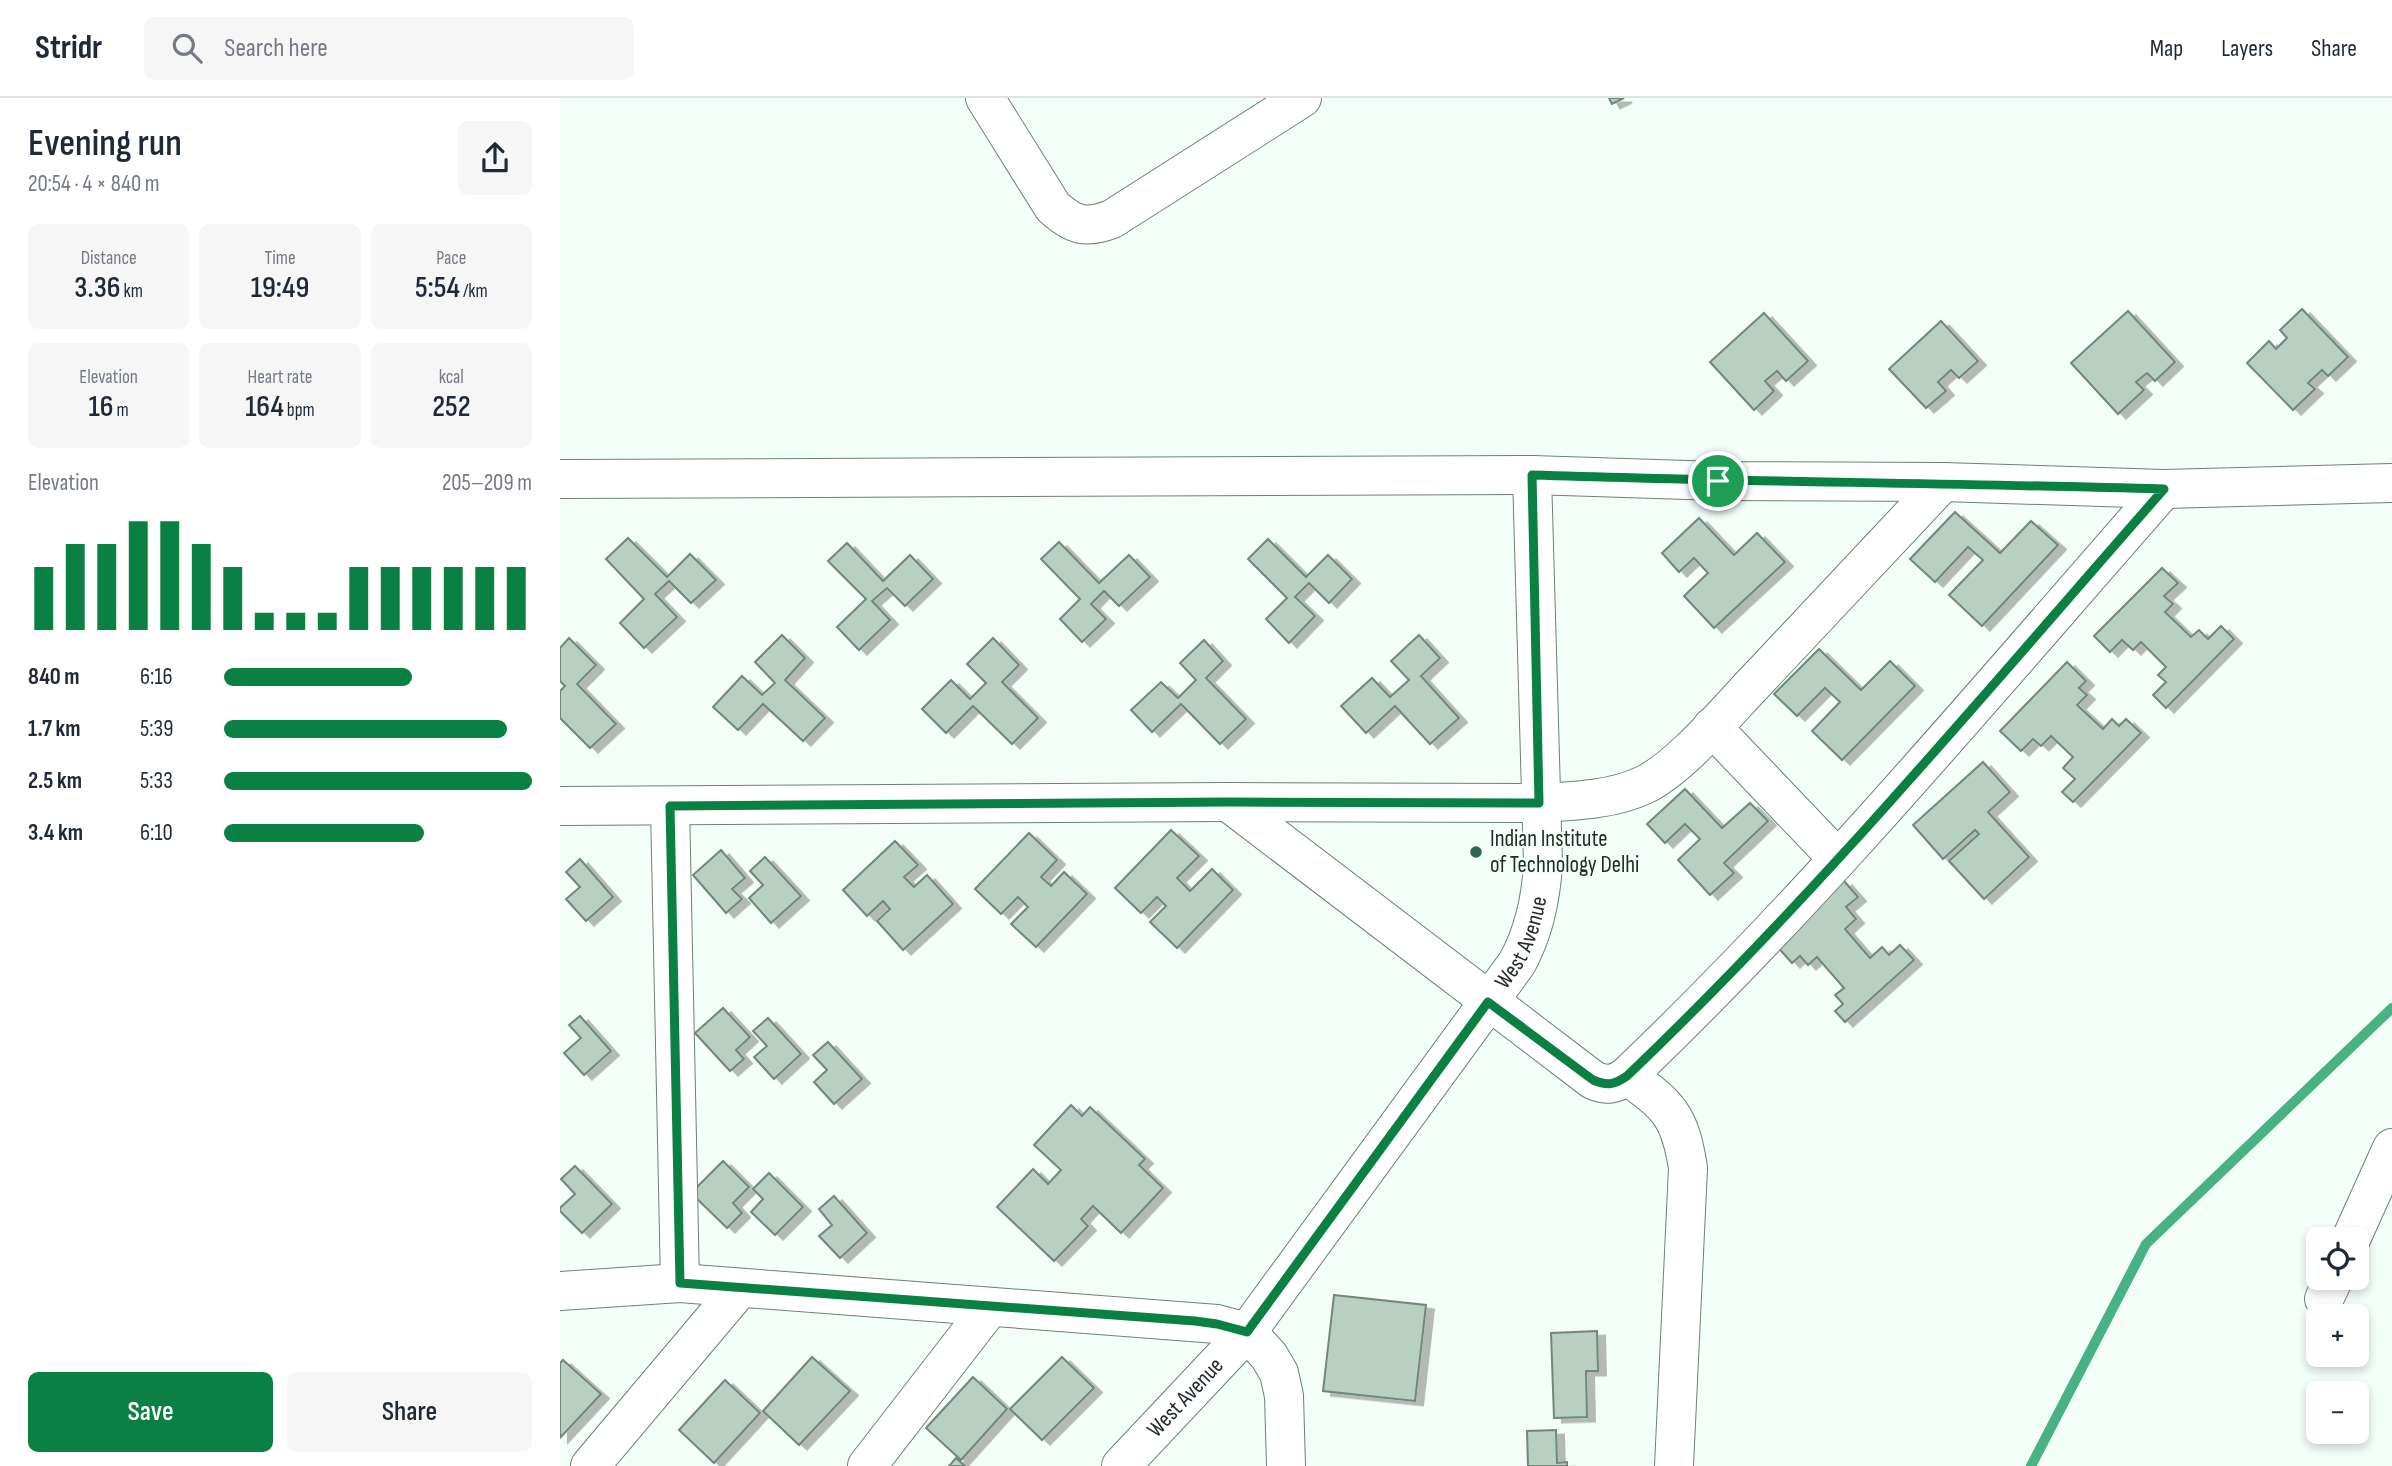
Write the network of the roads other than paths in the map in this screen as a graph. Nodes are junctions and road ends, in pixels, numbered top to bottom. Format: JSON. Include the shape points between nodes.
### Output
{"nodes":[{"id":1,"x":985,"y":98,"type":"edge"},
{"id":2,"x":1302,"y":98,"type":"edge"},
{"id":3,"x":1532,"y":475,"type":"junction"},
{"id":4,"x":560,"y":479,"type":"edge"},
{"id":5,"x":1943,"y":482,"type":"junction"},
{"id":6,"x":2392,"y":483,"type":"edge"},
{"id":7,"x":2164,"y":489,"type":"junction"},
{"id":8,"x":1712,"y":727,"type":"junction"},
{"id":9,"x":1228,"y":802,"type":"junction"},
{"id":10,"x":1539,"y":803,"type":"junction"},
{"id":11,"x":560,"y":806,"type":"edge"},
{"id":12,"x":670,"y":806,"type":"junction"},
{"id":13,"x":1838,"y":859,"type":"junction"},
{"id":14,"x":1488,"y":1002,"type":"junction"},
{"id":15,"x":1627,"y":1076,"type":"junction"},
{"id":16,"x":2392,"y":1148,"type":"edge"},
{"id":17,"x":2356,"y":1227,"type":"edge"},
{"id":18,"x":680,"y":1283,"type":"junction"},
{"id":19,"x":740,"y":1288,"type":"junction"},
{"id":20,"x":560,"y":1291,"type":"edge"},
{"id":21,"x":990,"y":1307,"type":"junction"},
{"id":22,"x":1247,"y":1332,"type":"junction"},
{"id":23,"x":590,"y":1466,"type":"edge"},
{"id":24,"x":867,"y":1466,"type":"edge"},
{"id":25,"x":1121,"y":1466,"type":"edge"},
{"id":26,"x":1286,"y":1466,"type":"edge"},
{"id":27,"x":1674,"y":1466,"type":"edge"}],
"edges":[{"from":1,"to":2,"type":"lane","via":[[1053,207],[1068,220],[1097,225]]},
{"from":3,"to":4,"type":"lane"},
{"from":3,"to":5,"type":"lane"},
{"from":3,"to":10,"type":"lane","name":"West Avenue"},
{"from":5,"to":7,"type":"lane"},
{"from":5,"to":8,"type":"lane"},
{"from":6,"to":7,"type":"lane"},
{"from":7,"to":13,"type":"lane"},
{"from":8,"to":10,"type":"lane","via":[[1661,776],[1642,786],[1586,800]]},
{"from":8,"to":13,"type":"lane"},
{"from":9,"to":10,"type":"lane"},
{"from":9,"to":12,"type":"lane"},
{"from":9,"to":14,"type":"lane"},
{"from":10,"to":14,"type":"lane","name":"West Avenue","via":[[1543,864],[1538,910],[1517,963]]},
{"from":11,"to":12,"type":"lane"},
{"from":12,"to":18,"type":"lane"},
{"from":13,"to":15,"type":"lane","via":[[1694,1013]]},
{"from":14,"to":15,"type":"lane","via":[[1593,1080],[1610,1085]]},
{"from":14,"to":22,"type":"lane","name":"West Avenue"},
{"from":15,"to":27,"type":"lane","via":[[1665,1104],[1677,1125],[1688,1168]]},
{"from":16,"to":17,"type":"lane"},
{"from":18,"to":19,"type":"lane"},
{"from":18,"to":20,"type":"lane"},
{"from":19,"to":21,"type":"lane"},
{"from":19,"to":23,"type":"lane"},
{"from":21,"to":22,"type":"lane","via":[[1195,1321]]},
{"from":21,"to":24,"type":"lane"},
{"from":22,"to":25,"type":"lane","name":"West Avenue"},
{"from":22,"to":26,"type":"lane","via":[[1279,1373]]}]}
